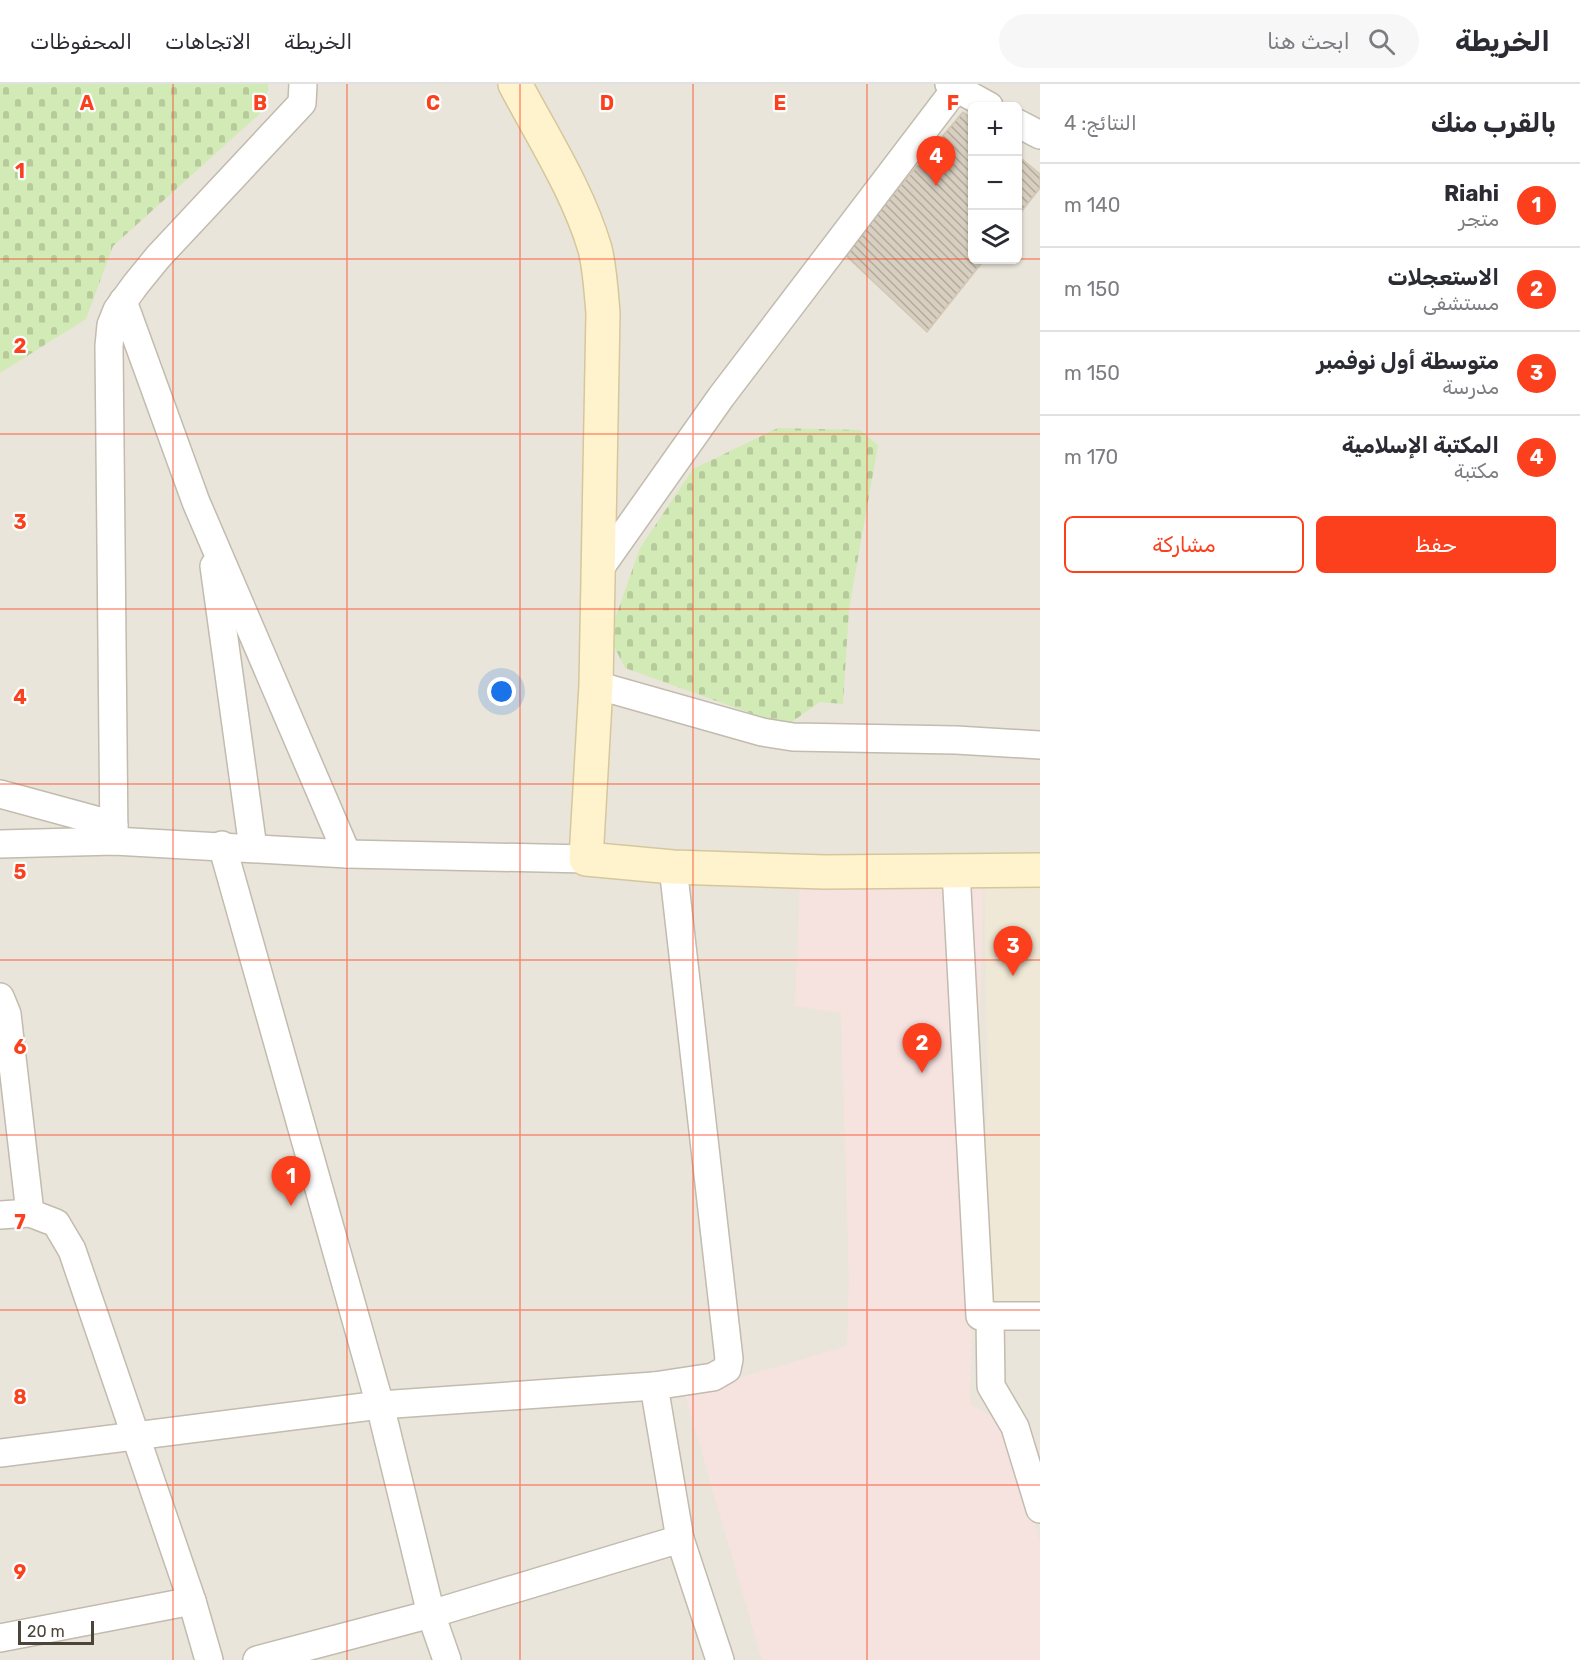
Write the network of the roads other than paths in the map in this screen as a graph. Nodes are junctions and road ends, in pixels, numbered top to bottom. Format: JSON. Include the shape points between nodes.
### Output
{"nodes":[{"id":1,"x":515,"y":84,"type":"edge"},
{"id":2,"x":952,"y":86,"type":"edge"},
{"id":3,"x":308,"y":90,"type":"edge"},
{"id":4,"x":982,"y":102,"type":"edge"},
{"id":5,"x":1022,"y":126,"type":"edge"},
{"id":6,"x":1040,"y":135,"type":"edge"},
{"id":7,"x":123,"y":301,"type":"junction"},
{"id":8,"x":209,"y":532,"type":"junction"},
{"id":9,"x":598,"y":571,"type":"junction"},
{"id":10,"x":596,"y":685,"type":"junction"},
{"id":11,"x":1040,"y":746,"type":"edge"},
{"id":12,"x":0,"y":794,"type":"edge"},
{"id":13,"x":114,"y":833,"type":"junction"},
{"id":14,"x":0,"y":844,"type":"edge"},
{"id":15,"x":222,"y":845,"type":"junction"},
{"id":16,"x":253,"y":848,"type":"junction"},
{"id":17,"x":347,"y":854,"type":"junction"},
{"id":18,"x":586,"y":859,"type":"junction"},
{"id":19,"x":673,"y":867,"type":"junction"},
{"id":20,"x":1040,"y":870,"type":"edge"},
{"id":21,"x":956,"y":871,"type":"junction"},
{"id":22,"x":0,"y":997,"type":"edge"},
{"id":23,"x":30,"y":1213,"type":"junction"},
{"id":24,"x":0,"y":1215,"type":"edge"},
{"id":25,"x":990,"y":1316,"type":"junction"},
{"id":26,"x":1040,"y":1316,"type":"edge"},
{"id":27,"x":654,"y":1386,"type":"junction"},
{"id":28,"x":380,"y":1405,"type":"junction"},
{"id":29,"x":135,"y":1437,"type":"junction"},
{"id":30,"x":0,"y":1453,"type":"edge"},
{"id":31,"x":1039,"y":1504,"type":"edge"},
{"id":32,"x":680,"y":1539,"type":"junction"},
{"id":33,"x":192,"y":1601,"type":"junction"},
{"id":34,"x":431,"y":1614,"type":"junction"},
{"id":35,"x":0,"y":1638,"type":"edge"},
{"id":36,"x":209,"y":1660,"type":"edge"},
{"id":37,"x":257,"y":1660,"type":"edge"},
{"id":38,"x":447,"y":1660,"type":"edge"},
{"id":39,"x":720,"y":1660,"type":"edge"}],
"edges":[{"from":1,"to":9,"type":"street","via":[[584,218],[601,281]]},
{"from":2,"to":4,"type":"street"},
{"from":2,"to":9,"type":"street","via":[[721,397]]},
{"from":3,"to":7,"type":"street"},
{"from":5,"to":6,"type":"street"},
{"from":7,"to":8,"type":"street"},
{"from":7,"to":13,"type":"street","via":[[111,325],[109,346]]},
{"from":8,"to":16,"type":"street"},
{"from":8,"to":17,"type":"street"},
{"from":9,"to":10,"type":"street"},
{"from":10,"to":11,"type":"street","via":[[762,732],[793,737]]},
{"from":10,"to":18,"type":"street"},
{"from":12,"to":13,"type":"street"},
{"from":13,"to":14,"type":"street"},
{"from":13,"to":15,"type":"street"},
{"from":15,"to":16,"type":"street"},
{"from":15,"to":28,"type":"street"},
{"from":16,"to":17,"type":"street"},
{"from":17,"to":18,"type":"street"},
{"from":18,"to":19,"type":"street"},
{"from":19,"to":21,"type":"street"},
{"from":19,"to":27,"type":"street","via":[[729,1359],[727,1369],[713,1377]]},
{"from":20,"to":21,"type":"street"},
{"from":21,"to":25,"type":"street","via":[[980,1316]]},
{"from":22,"to":23,"type":"street","via":[[7,1014]]},
{"from":23,"to":24,"type":"street"},
{"from":23,"to":29,"type":"street","via":[[56,1223],[72,1250]]},
{"from":25,"to":26,"type":"street"},
{"from":25,"to":31,"type":"street","via":[[991,1386],[1015,1426]]},
{"from":27,"to":28,"type":"street"},
{"from":27,"to":32,"type":"street"},
{"from":28,"to":29,"type":"street"},
{"from":28,"to":34,"type":"street"},
{"from":29,"to":30,"type":"street"},
{"from":29,"to":33,"type":"street"},
{"from":32,"to":34,"type":"street"},
{"from":32,"to":39,"type":"street"},
{"from":33,"to":35,"type":"street"},
{"from":33,"to":36,"type":"street"},
{"from":34,"to":37,"type":"street"},
{"from":34,"to":38,"type":"street"}]}
